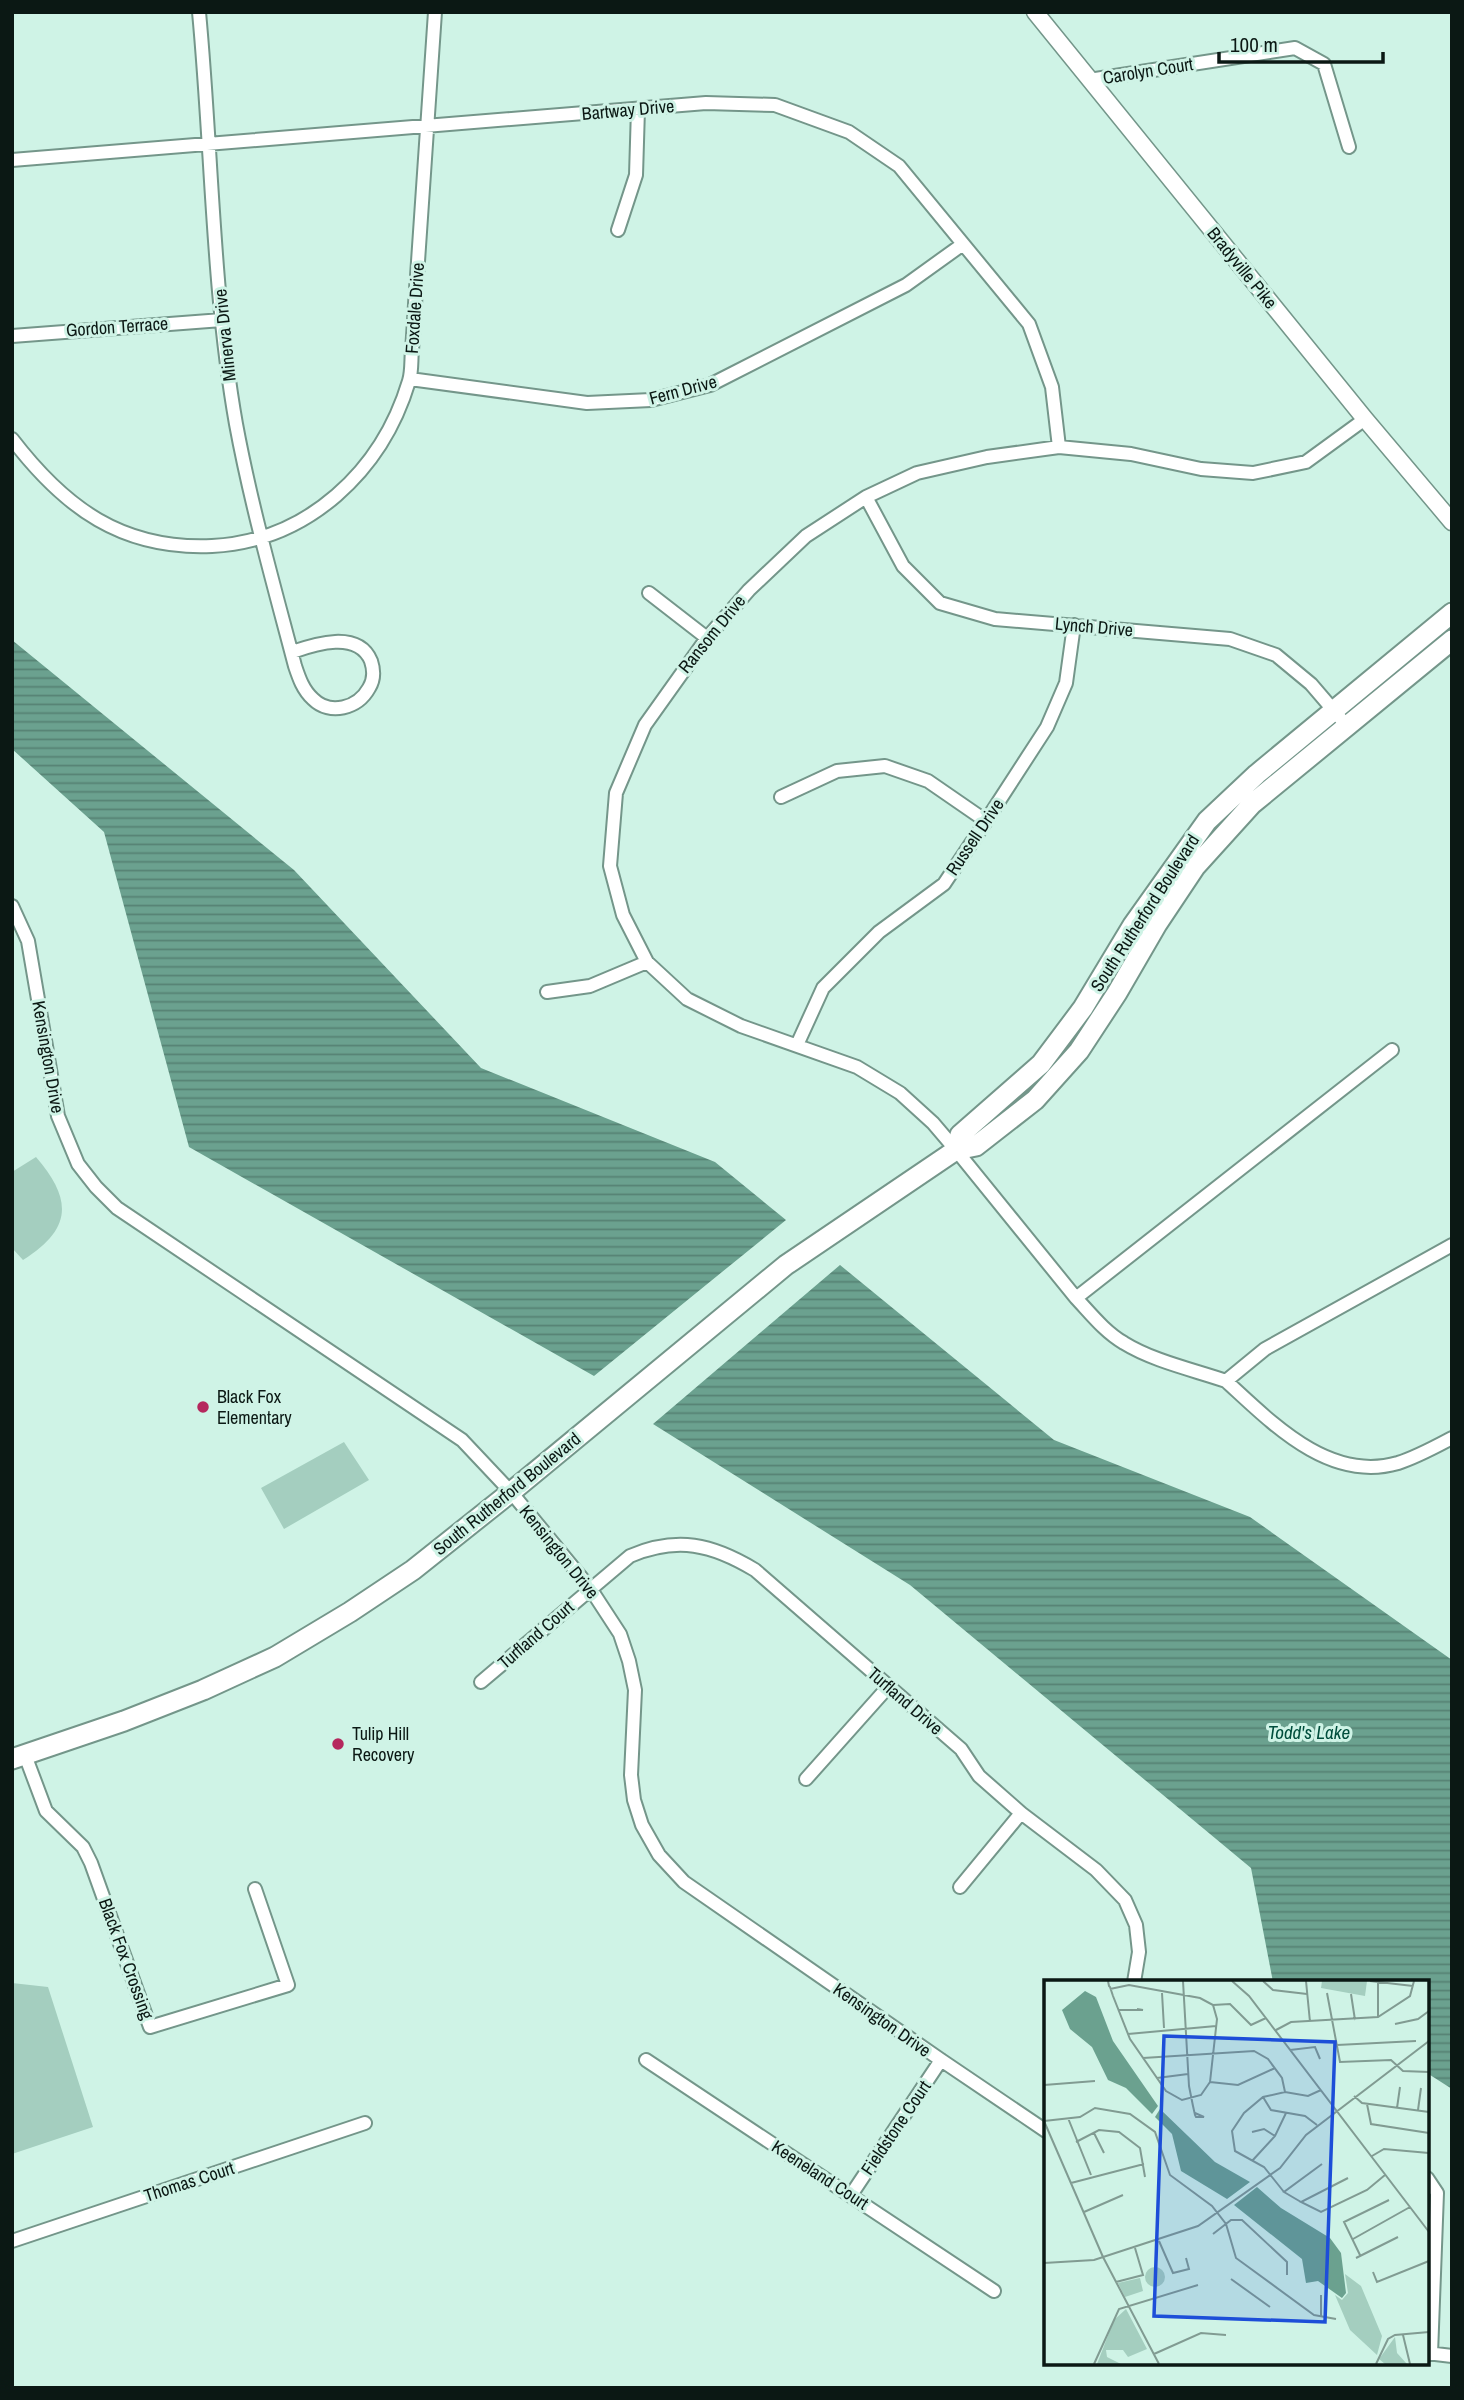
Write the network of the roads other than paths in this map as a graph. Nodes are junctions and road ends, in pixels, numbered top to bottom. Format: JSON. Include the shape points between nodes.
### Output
{"nodes":[{"id":1,"x":199,"y":12,"type":"edge"},
{"id":2,"x":435,"y":12,"type":"edge"},
{"id":3,"x":1035,"y":12,"type":"edge"},
{"id":4,"x":1089,"y":80,"type":"junction"},
{"id":5,"x":638,"y":109,"type":"junction"},
{"id":6,"x":428,"y":127,"type":"junction"},
{"id":7,"x":209,"y":143,"type":"junction"},
{"id":8,"x":1349,"y":147,"type":"dead end"},
{"id":9,"x":12,"y":160,"type":"edge"},
{"id":10,"x":618,"y":230,"type":"dead end"},
{"id":11,"x":963,"y":244,"type":"junction"},
{"id":12,"x":222,"y":320,"type":"junction"},
{"id":13,"x":12,"y":336,"type":"edge"},
{"id":14,"x":410,"y":379,"type":"junction"},
{"id":15,"x":1365,"y":419,"type":"junction"},
{"id":16,"x":12,"y":439,"type":"edge"},
{"id":17,"x":1059,"y":447,"type":"junction"},
{"id":18,"x":866,"y":497,"type":"junction"},
{"id":19,"x":1452,"y":522,"type":"edge"},
{"id":20,"x":262,"y":538,"type":"junction"},
{"id":21,"x":649,"y":593,"type":"dead end"},
{"id":22,"x":1452,"y":613,"type":"edge"},
{"id":23,"x":1074,"y":625,"type":"junction"},
{"id":24,"x":707,"y":638,"type":"junction"},
{"id":25,"x":1452,"y":640,"type":"edge"},
{"id":26,"x":292,"y":652,"type":"junction"},
{"id":27,"x":1334,"y":710,"type":"junction"},
{"id":28,"x":1347,"y":726,"type":"junction"},
{"id":29,"x":781,"y":797,"type":"dead end"},
{"id":30,"x":986,"y":821,"type":"junction"},
{"id":31,"x":12,"y":906,"type":"edge"},
{"id":32,"x":647,"y":962,"type":"junction"},
{"id":33,"x":547,"y":992,"type":"dead end"},
{"id":34,"x":797,"y":1045,"type":"junction"},
{"id":35,"x":1392,"y":1049,"type":"dead end"},
{"id":36,"x":956,"y":1150,"type":"junction"},
{"id":37,"x":1452,"y":1245,"type":"edge"},
{"id":38,"x":1076,"y":1298,"type":"junction"},
{"id":39,"x":1226,"y":1381,"type":"junction"},
{"id":40,"x":1452,"y":1438,"type":"edge"},
{"id":41,"x":511,"y":1492,"type":"junction"},
{"id":42,"x":590,"y":1588,"type":"junction"},
{"id":43,"x":481,"y":1682,"type":"dead end"},
{"id":44,"x":888,"y":1688,"type":"junction"},
{"id":45,"x":18,"y":1757,"type":"edge"},
{"id":46,"x":806,"y":1779,"type":"dead end"},
{"id":47,"x":1021,"y":1813,"type":"junction"},
{"id":48,"x":960,"y":1887,"type":"dead end"},
{"id":49,"x":255,"y":1889,"type":"dead end"},
{"id":50,"x":1134,"y":1980,"type":"edge"},
{"id":51,"x":646,"y":2060,"type":"dead end"},
{"id":52,"x":941,"y":2060,"type":"junction"},
{"id":53,"x":365,"y":2123,"type":"dead end"},
{"id":54,"x":1044,"y":2130,"type":"edge"},
{"id":55,"x":1429,"y":2181,"type":"edge"},
{"id":56,"x":851,"y":2195,"type":"junction"},
{"id":57,"x":12,"y":2241,"type":"edge"},
{"id":58,"x":994,"y":2291,"type":"dead end"},
{"id":59,"x":1429,"y":2354,"type":"edge"},
{"id":60,"x":1452,"y":2356,"type":"edge"}],
"edges":[{"from":1,"to":7,"type":"street","name":"Minerva Drive"},
{"from":2,"to":6,"type":"street","name":"Foxdale Drive"},
{"from":3,"to":4,"type":"main road","name":"Bradyville Pike"},
{"from":4,"to":8,"type":"street","name":"Carolyn Court","via":[[1295,48],[1324,64]]},
{"from":4,"to":15,"type":"main road","name":"Bradyville Pike"},
{"from":5,"to":6,"type":"street","name":"Bartway Drive"},
{"from":5,"to":10,"type":"street","via":[[635,174]]},
{"from":5,"to":11,"type":"street","name":"Bartway Drive","via":[[706,103],[775,105],[849,132],[899,166]]},
{"from":6,"to":7,"type":"street","name":"Bartway Drive"},
{"from":6,"to":14,"type":"street","name":"Foxdale Drive"},
{"from":7,"to":9,"type":"street","name":"Bartway Drive"},
{"from":7,"to":12,"type":"street","name":"Minerva Drive"},
{"from":11,"to":14,"type":"street","name":"Fern Drive","via":[[906,285],[710,385],[651,400],[587,403]]},
{"from":11,"to":17,"type":"street","name":"Bartway Drive","via":[[1029,324],[1052,387]]},
{"from":12,"to":13,"type":"street","name":"Gordon Terrace"},
{"from":12,"to":20,"type":"street","name":"Minerva Drive","via":[[236,424]]},
{"from":14,"to":20,"type":"street","name":"Foxdale Drive","via":[[385,439],[336,498]]},
{"from":15,"to":17,"type":"street","name":"Ransom Drive","via":[[1306,462],[1253,472],[1201,469],[1131,454]]},
{"from":15,"to":19,"type":"main road","name":"Bradyville Pike"},
{"from":16,"to":20,"type":"street","name":"Foxdale Drive","via":[[68,500],[123,533],[184,546]]},
{"from":17,"to":18,"type":"street","name":"Ransom Drive","via":[[917,473]]},
{"from":18,"to":23,"type":"street","name":"Lynch Drive","via":[[903,566],[940,603],[995,619]]},
{"from":18,"to":24,"type":"street","name":"Ransom Drive","via":[[806,536]]},
{"from":20,"to":26,"type":"street","name":"Minerva Drive"},
{"from":21,"to":24,"type":"street"},
{"from":22,"to":27,"type":"highway","name":"South Rutherford Boulevard"},
{"from":23,"to":27,"type":"street","name":"Lynch Drive","via":[[1230,639],[1276,655]]},
{"from":23,"to":30,"type":"street","name":"Russell Drive","via":[[1066,683],[1046,727]]},
{"from":24,"to":32,"type":"street","name":"Ransom Drive","via":[[645,725],[616,793],[610,866],[623,915]]},
{"from":25,"to":28,"type":"highway","name":"South Rutherford Boulevard"},
{"from":26,"to":26,"type":"street","name":"Minerva Drive","via":[[329,642],[355,646],[371,662],[371,685],[349,706],[323,706],[305,689]]},
{"from":27,"to":28,"type":"street","name":"Lynch Drive"},
{"from":27,"to":36,"type":"highway","name":"South Rutherford Boulevard","via":[[1207,821],[1041,1064],[960,1135]]},
{"from":28,"to":36,"type":"highway","name":"South Rutherford Boulevard","via":[[1252,804],[1195,867],[1079,1051],[1035,1100],[976,1146]]},
{"from":29,"to":30,"type":"street","via":[[837,771],[885,766],[928,781]]},
{"from":30,"to":34,"type":"street","name":"Russell Drive","via":[[944,884],[879,932],[823,988]]},
{"from":31,"to":41,"type":"street","name":"Kensington Drive","via":[[28,941],[58,1116],[78,1164],[96,1187],[117,1208],[462,1440]]},
{"from":32,"to":33,"type":"street","via":[[590,986]]},
{"from":32,"to":34,"type":"street","name":"Ransom Drive","via":[[687,999],[741,1027]]},
{"from":34,"to":36,"type":"street","name":"Ransom Drive","via":[[857,1067],[900,1093]]},
{"from":35,"to":38,"type":"street"},
{"from":36,"to":38,"type":"street","name":"Ransom Drive"},
{"from":36,"to":41,"type":"highway","name":"South Rutherford Boulevard","via":[[786,1265]]},
{"from":37,"to":39,"type":"street","via":[[1265,1349]]},
{"from":38,"to":39,"type":"street","name":"Ransom Drive","via":[[1124,1343]]},
{"from":39,"to":40,"type":"street","via":[[1297,1443],[1327,1458],[1360,1466],[1396,1463]]},
{"from":41,"to":42,"type":"street","name":"Kensington Drive"},
{"from":41,"to":45,"type":"highway","name":"South Rutherford Boulevard","via":[[413,1570],[275,1657],[124,1721]]},
{"from":42,"to":43,"type":"street","name":"Turfland Court"},
{"from":42,"to":44,"type":"street","name":"Turfland Drive","via":[[630,1556],[650,1548],[706,1546],[755,1570]]},
{"from":42,"to":52,"type":"street","name":"Kensington Drive","via":[[620,1634],[629,1661],[635,1690],[634,1800],[659,1855],[684,1882]]},
{"from":44,"to":46,"type":"street"},
{"from":44,"to":47,"type":"street","name":"Turfland Drive","via":[[961,1749],[979,1776]]},
{"from":45,"to":49,"type":"street","name":"Black Fox Crossing","via":[[46,1811],[82,1847],[91,1863],[150,2027],[288,1985]]},
{"from":47,"to":48,"type":"street"},
{"from":47,"to":50,"type":"street","name":"Turfland Drive","via":[[1096,1870],[1125,1900],[1136,1926],[1139,1952]]},
{"from":51,"to":56,"type":"street","name":"Keeneland Court"},
{"from":52,"to":54,"type":"street","name":"Kensington Drive"},
{"from":52,"to":56,"type":"street","name":"Fieldstone Court"},
{"from":53,"to":57,"type":"street","name":"Thomas Court"},
{"from":55,"to":59,"type":"street","via":[[1437,2193]]},
{"from":56,"to":58,"type":"street","name":"Keeneland Court"},
{"from":59,"to":60,"type":"street"}]}
